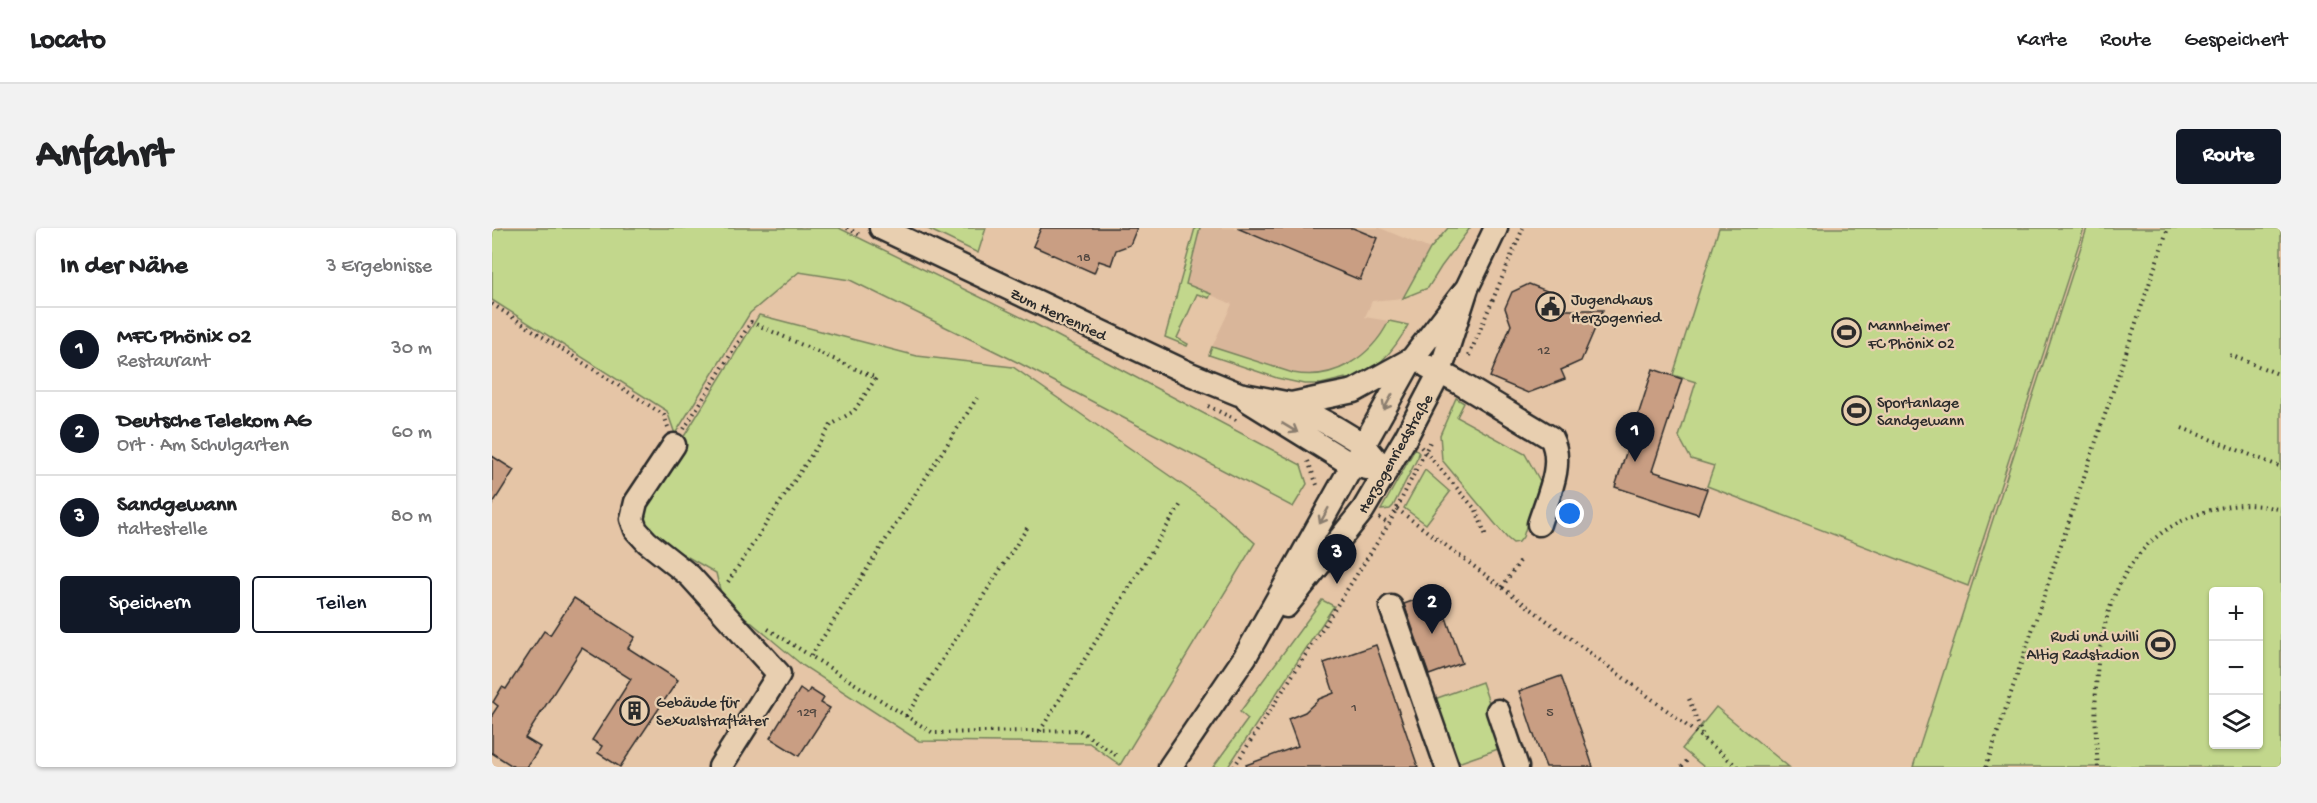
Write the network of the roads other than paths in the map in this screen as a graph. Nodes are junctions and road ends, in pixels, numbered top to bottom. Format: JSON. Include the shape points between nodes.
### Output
{"nodes":[{"id":1,"x":880,"y":228,"type":"edge"},
{"id":2,"x":1496,"y":228,"type":"edge"},
{"id":3,"x":1467,"y":288,"type":"junction"},
{"id":4,"x":1412,"y":359,"type":"junction"},
{"id":5,"x":1440,"y":372,"type":"junction"},
{"id":6,"x":1239,"y":394,"type":"junction"},
{"id":7,"x":1291,"y":404,"type":"junction"},
{"id":8,"x":674,"y":445,"type":"road end"},
{"id":9,"x":1364,"y":445,"type":"junction"},
{"id":10,"x":1353,"y":465,"type":"junction"},
{"id":11,"x":1386,"y":471,"type":"junction"},
{"id":12,"x":1539,"y":524,"type":"dead end"},
{"id":13,"x":1391,"y":607,"type":"dead end"},
{"id":14,"x":1245,"y":657,"type":"junction"},
{"id":15,"x":1498,"y":711,"type":"dead end"},
{"id":16,"x":720,"y":767,"type":"edge"},
{"id":17,"x":1170,"y":767,"type":"edge"},
{"id":18,"x":1447,"y":767,"type":"edge"},
{"id":19,"x":1517,"y":767,"type":"edge"}],
"edges":[{"from":1,"to":6,"type":"street","name":"Zum Herrenried"},
{"from":2,"to":3,"type":"street","name":"Herzogenriedstraße"},
{"from":3,"to":4,"type":"street","name":"Herzogenriedstraße"},
{"from":3,"to":5,"type":"street","name":"Herzogenriedstraße"},
{"from":4,"to":5,"type":"street"},
{"from":4,"to":7,"type":"street","via":[[1354,391]]},
{"from":4,"to":9,"type":"street","name":"Herzogenriedstraße","one_way":true},
{"from":5,"to":11,"type":"street","name":"Herzogenriedstraße"},
{"from":5,"to":12,"type":"street","via":[[1551,438],[1557,462]]},
{"from":6,"to":7,"type":"street","name":"Zum Herrenried"},
{"from":6,"to":10,"type":"street","name":"Zum Herrenried","one_way":true},
{"from":7,"to":9,"type":"street","name":"Zum Herrenried"},
{"from":8,"to":16,"type":"street","via":[[636,502],[632,519],[636,530],[690,576],[717,591],[779,674]]},
{"from":9,"to":10,"type":"street","name":"Herzogenriedstraße"},
{"from":9,"to":11,"type":"street","name":"Zum Herrenried"},
{"from":10,"to":11,"type":"street","name":"Zum Herrenried"},
{"from":10,"to":14,"type":"street","name":"Herzogenriedstraße","one_way":true},
{"from":11,"to":14,"type":"street","name":"Herzogenriedstraße","via":[[1363,510]]},
{"from":13,"to":18,"type":"street"},
{"from":14,"to":17,"type":"street","name":"Herzogenriedstraße"},
{"from":15,"to":19,"type":"street"}]}
